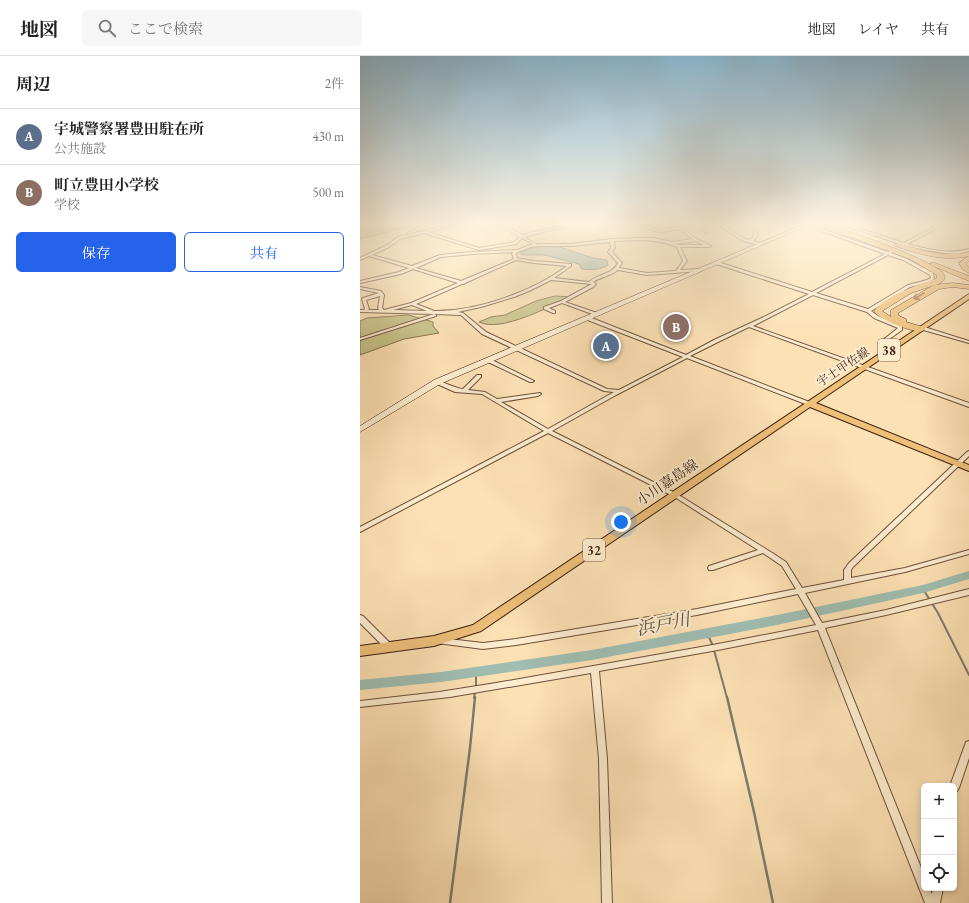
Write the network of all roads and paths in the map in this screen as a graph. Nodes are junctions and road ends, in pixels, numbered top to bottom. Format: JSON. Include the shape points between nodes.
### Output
{"nodes":[{"id":1,"x":395,"y":263,"type":"edge"},
{"id":2,"x":426,"y":263,"type":"edge"},
{"id":3,"x":508,"y":263,"type":"edge"},
{"id":4,"x":540,"y":263,"type":"edge"},
{"id":5,"x":620,"y":263,"type":"edge"},
{"id":6,"x":684,"y":263,"type":"edge"},
{"id":7,"x":717,"y":263,"type":"joint"},
{"id":8,"x":871,"y":263,"type":"edge"},
{"id":9,"x":911,"y":263,"type":"edge"},
{"id":10,"x":919,"y":263,"type":"edge"},
{"id":11,"x":930,"y":263,"type":"edge"},
{"id":12,"x":936,"y":263,"type":"edge"},
{"id":13,"x":963,"y":263,"type":"edge"},
{"id":14,"x":414,"y":268,"type":"junction"},
{"id":15,"x":617,"y":269,"type":"junction"},
{"id":16,"x":700,"y":270,"type":"junction"},
{"id":17,"x":969,"y":271,"type":"edge"},
{"id":18,"x":677,"y":272,"type":"junction"},
{"id":19,"x":969,"y":276,"type":"edge"},
{"id":20,"x":684,"y":277,"type":"junction"},
{"id":21,"x":552,"y":279,"type":"junction"},
{"id":22,"x":969,"y":279,"type":"edge"},
{"id":23,"x":360,"y":282,"type":"edge"},
{"id":24,"x":463,"y":282,"type":"junction"},
{"id":25,"x":590,"y":283,"type":"junction"},
{"id":26,"x":969,"y":287,"type":"edge"},
{"id":27,"x":360,"y":288,"type":"edge"},
{"id":28,"x":813,"y":293,"type":"junction"},
{"id":29,"x":381,"y":294,"type":"junction"},
{"id":30,"x":969,"y":296,"type":"edge"},
{"id":31,"x":562,"y":302,"type":"junction"},
{"id":32,"x":412,"y":304,"type":"junction"},
{"id":33,"x":868,"y":310,"type":"junction"},
{"id":34,"x":363,"y":311,"type":"edge"},
{"id":35,"x":382,"y":312,"type":"junction"},
{"id":36,"x":554,"y":312,"type":"dead end"},
{"id":37,"x":437,"y":313,"type":"junction"},
{"id":38,"x":448,"y":313,"type":"junction"},
{"id":39,"x":596,"y":314,"type":"junction"},
{"id":40,"x":587,"y":318,"type":"junction"},
{"id":41,"x":750,"y":326,"type":"junction"},
{"id":42,"x":921,"y":329,"type":"junction"},
{"id":43,"x":360,"y":339,"type":"edge"},
{"id":44,"x":969,"y":342,"type":"edge"},
{"id":45,"x":896,"y":345,"type":"junction"},
{"id":46,"x":516,"y":348,"type":"junction"},
{"id":47,"x":688,"y":356,"type":"junction"},
{"id":48,"x":488,"y":360,"type":"junction"},
{"id":49,"x":864,"y":367,"type":"junction"},
{"id":50,"x":479,"y":376,"type":"dead end"},
{"id":51,"x":532,"y":381,"type":"dead end"},
{"id":52,"x":437,"y":382,"type":"junction"},
{"id":53,"x":624,"y":389,"type":"junction"},
{"id":54,"x":464,"y":391,"type":"junction"},
{"id":55,"x":538,"y":394,"type":"dead end"},
{"id":56,"x":496,"y":401,"type":"junction"},
{"id":57,"x":810,"y":404,"type":"junction"},
{"id":58,"x":969,"y":405,"type":"edge"},
{"id":59,"x":360,"y":430,"type":"edge"},
{"id":60,"x":548,"y":432,"type":"junction"},
{"id":61,"x":969,"y":453,"type":"edge"},
{"id":62,"x":959,"y":463,"type":"junction"},
{"id":63,"x":969,"y":468,"type":"edge"},
{"id":64,"x":675,"y":495,"type":"junction"},
{"id":65,"x":360,"y":530,"type":"edge"},
{"id":66,"x":763,"y":551,"type":"junction"},
{"id":67,"x":969,"y":552,"type":"edge"},
{"id":68,"x":711,"y":568,"type":"dead end"},
{"id":69,"x":848,"y":582,"type":"junction"},
{"id":70,"x":802,"y":591,"type":"junction"},
{"id":71,"x":969,"y":592,"type":"edge"},
{"id":72,"x":360,"y":618,"type":"edge"},
{"id":73,"x":820,"y":626,"type":"junction"},
{"id":74,"x":434,"y":640,"type":"junction"},
{"id":75,"x":390,"y":648,"type":"junction"},
{"id":76,"x":360,"y":651,"type":"edge"},
{"id":77,"x":595,"y":669,"type":"junction"},
{"id":78,"x":360,"y":704,"type":"edge"},
{"id":79,"x":969,"y":745,"type":"edge"},
{"id":80,"x":956,"y":783,"type":"edge"},
{"id":81,"x":921,"y":880,"type":"edge"},
{"id":82,"x":925,"y":891,"type":"edge"},
{"id":83,"x":938,"y":891,"type":"edge"},
{"id":84,"x":607,"y":903,"type":"edge"},
{"id":85,"x":930,"y":903,"type":"edge"},
{"id":86,"x":936,"y":903,"type":"edge"}],
"edges":[{"from":1,"to":14,"type":"street"},
{"from":2,"to":14,"type":"street"},
{"from":3,"to":24,"type":"street"},
{"from":4,"to":21,"type":"street","via":[[570,265]]},
{"from":5,"to":15,"type":"street"},
{"from":6,"to":18,"type":"street"},
{"from":7,"to":16,"type":"street"},
{"from":7,"to":28,"type":"street"},
{"from":8,"to":28,"type":"street"},
{"from":9,"to":33,"type":"street","via":[[932,274],[933,278],[909,286]]},
{"from":10,"to":42,"type":"highway","via":[[940,274],[941,278],[908,291],[878,311],[885,318]]},
{"from":11,"to":22,"type":"highway"},
{"from":12,"to":19,"type":"highway"},
{"from":13,"to":17,"type":"highway","via":[[964,268]]},
{"from":14,"to":23,"type":"street"},
{"from":14,"to":24,"type":"street"},
{"from":15,"to":18,"type":"street","via":[[647,274]]},
{"from":15,"to":25,"type":"street"},
{"from":16,"to":18,"type":"street"},
{"from":16,"to":20,"type":"street"},
{"from":18,"to":20,"type":"street"},
{"from":20,"to":39,"type":"street"},
{"from":21,"to":25,"type":"street"},
{"from":21,"to":38,"type":"street","via":[[529,290],[481,306]]},
{"from":24,"to":32,"type":"street"},
{"from":25,"to":31,"type":"street","via":[[594,284]]},
{"from":26,"to":42,"type":"highway","one_way":true,"via":[[932,288],[894,312],[897,319]]},
{"from":27,"to":29,"type":"street"},
{"from":28,"to":33,"type":"street"},
{"from":28,"to":41,"type":"street"},
{"from":29,"to":34,"type":"street","via":[[364,299],[366,309]]},
{"from":29,"to":35,"type":"street"},
{"from":30,"to":42,"type":"main road","name":"宇土甲佐線","number":"38"},
{"from":31,"to":36,"type":"street","via":[[545,308]]},
{"from":31,"to":39,"type":"street"},
{"from":32,"to":35,"type":"street"},
{"from":32,"to":37,"type":"street"},
{"from":33,"to":45,"type":"street","via":[[876,317],[900,327],[885,340]]},
{"from":34,"to":35,"type":"street"},
{"from":35,"to":37,"type":"street"},
{"from":37,"to":38,"type":"street"},
{"from":37,"to":43,"type":"street"},
{"from":38,"to":46,"type":"street","via":[[462,314],[484,333]]},
{"from":39,"to":40,"type":"street"},
{"from":40,"to":46,"type":"street"},
{"from":40,"to":47,"type":"street"},
{"from":41,"to":47,"type":"street"},
{"from":41,"to":49,"type":"street"},
{"from":42,"to":44,"type":"street"},
{"from":42,"to":45,"type":"main road","name":"宇土甲佐線","number":"38"},
{"from":45,"to":49,"type":"main road","name":"宇土甲佐線","number":"38"},
{"from":46,"to":48,"type":"street"},
{"from":46,"to":53,"type":"street","via":[[606,390]]},
{"from":47,"to":53,"type":"street"},
{"from":47,"to":57,"type":"street"},
{"from":48,"to":51,"type":"street"},
{"from":48,"to":52,"type":"street"},
{"from":49,"to":57,"type":"main road","name":"宇土甲佐線","number":"38"},
{"from":49,"to":58,"type":"street"},
{"from":50,"to":54,"type":"street"},
{"from":52,"to":54,"type":"street"},
{"from":52,"to":59,"type":"street"},
{"from":53,"to":60,"type":"street"},
{"from":54,"to":56,"type":"street","via":[[483,393]]},
{"from":55,"to":56,"type":"street"},
{"from":56,"to":60,"type":"street"},
{"from":57,"to":62,"type":"main road"},
{"from":57,"to":64,"type":"main road","name":"小川嘉島線","number":"32"},
{"from":60,"to":64,"type":"street"},
{"from":60,"to":65,"type":"street"},
{"from":61,"to":62,"type":"street"},
{"from":62,"to":63,"type":"main road"},
{"from":62,"to":69,"type":"street","via":[[851,565],[847,570]]},
{"from":64,"to":66,"type":"street"},
{"from":64,"to":74,"type":"main road","name":"小川嘉島線","number":"32","via":[[477,628],[456,636]]},
{"from":66,"to":68,"type":"street"},
{"from":66,"to":70,"type":"street","via":[[784,564]]},
{"from":67,"to":69,"type":"street"},
{"from":69,"to":70,"type":"street"},
{"from":70,"to":73,"type":"street"},
{"from":70,"to":74,"type":"street","via":[[697,612],[516,642],[483,646]]},
{"from":71,"to":73,"type":"street"},
{"from":72,"to":75,"type":"street"},
{"from":73,"to":77,"type":"street"},
{"from":73,"to":81,"type":"street"},
{"from":74,"to":75,"type":"main road","name":"小川嘉島線","number":"32"},
{"from":75,"to":76,"type":"main road","name":"小川嘉島線","number":"32"},
{"from":77,"to":78,"type":"street","via":[[449,694]]},
{"from":77,"to":84,"type":"street","via":[[603,759]]},
{"from":79,"to":80,"type":"street"},
{"from":82,"to":85,"type":"street"},
{"from":83,"to":86,"type":"street"}]}
